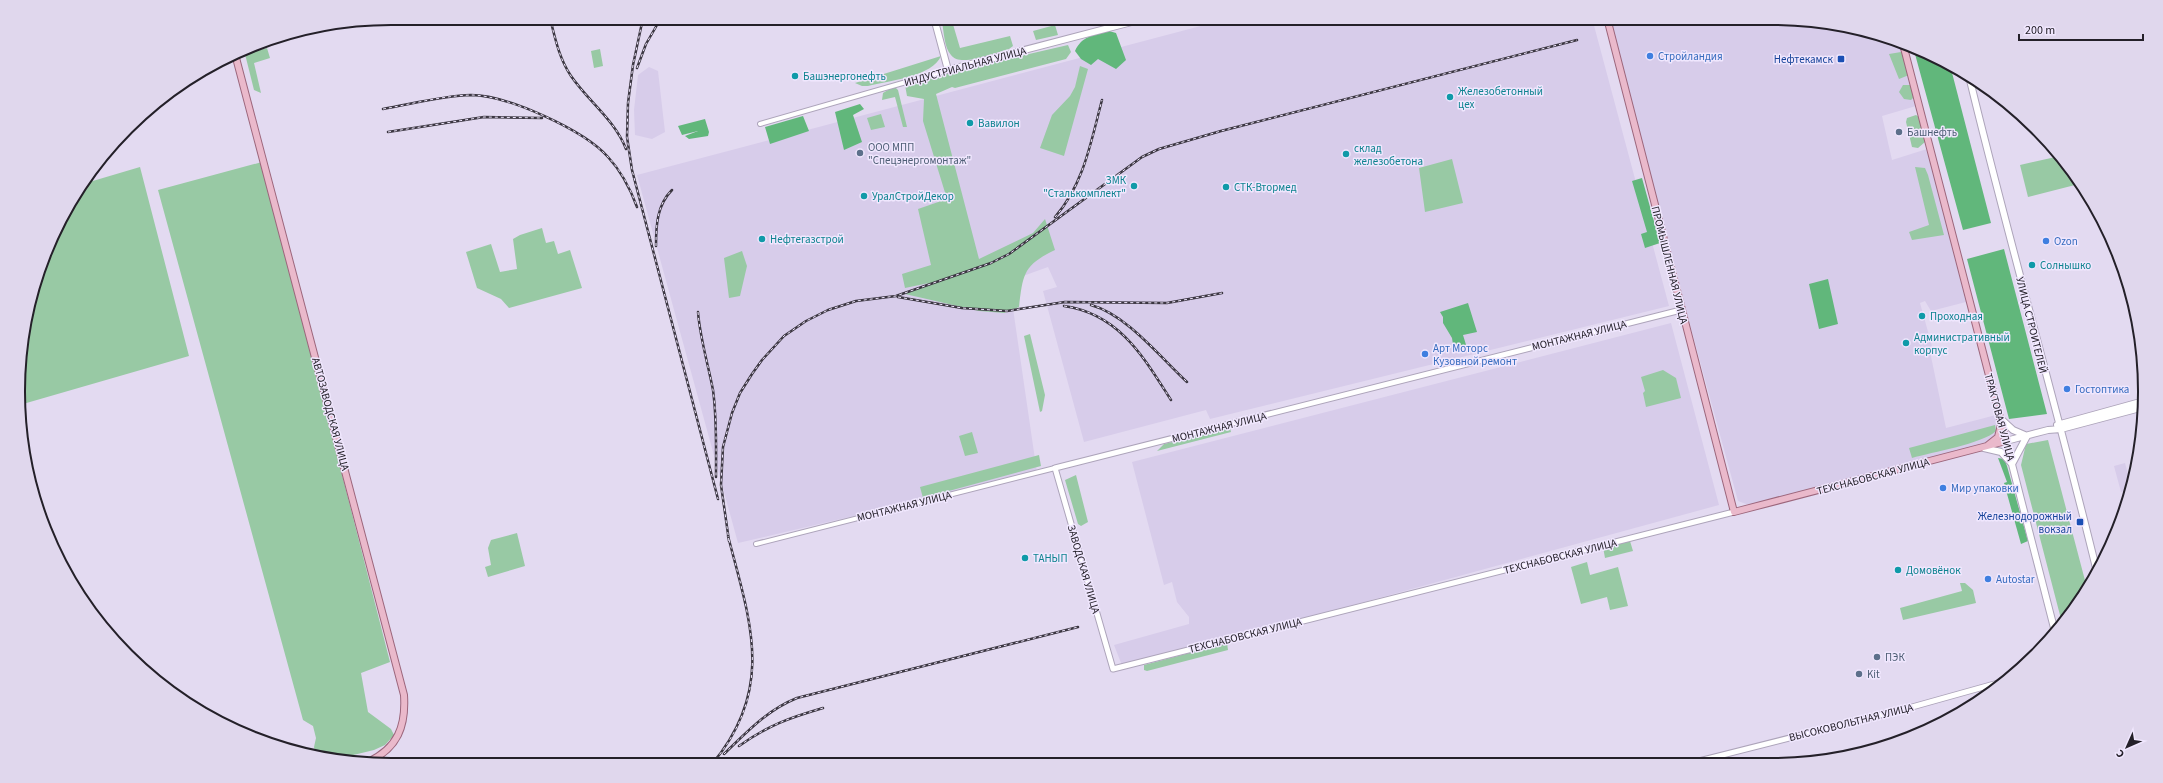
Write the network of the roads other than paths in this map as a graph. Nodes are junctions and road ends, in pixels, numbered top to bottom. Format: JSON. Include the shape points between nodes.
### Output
{"nodes":[{"id":1,"x":936,"y":25,"type":"edge"},
{"id":2,"x":1120,"y":25,"type":"edge"},
{"id":3,"x":1609,"y":25,"type":"edge"},
{"id":4,"x":1906,"y":51,"type":"edge"},
{"id":5,"x":236,"y":60,"type":"edge"},
{"id":6,"x":948,"y":70,"type":"junction"},
{"id":7,"x":1971,"y":85,"type":"edge"},
{"id":8,"x":760,"y":124,"type":"dead end"},
{"id":9,"x":1681,"y":310,"type":"junction"},
{"id":10,"x":2138,"y":403,"type":"edge"},
{"id":11,"x":2137,"y":409,"type":"edge"},
{"id":12,"x":2001,"y":420,"type":"junction"},
{"id":13,"x":2060,"y":426,"type":"junction"},
{"id":14,"x":2028,"y":436,"type":"junction"},
{"id":15,"x":2006,"y":441,"type":"junction"},
{"id":16,"x":1984,"y":448,"type":"junction"},
{"id":17,"x":2012,"y":464,"type":"junction"},
{"id":18,"x":1055,"y":468,"type":"junction"},
{"id":19,"x":1734,"y":512,"type":"junction"},
{"id":20,"x":756,"y":544,"type":"dead end"},
{"id":21,"x":2095,"y":564,"type":"edge"},
{"id":22,"x":2053,"y":625,"type":"edge"},
{"id":23,"x":1113,"y":669,"type":"joint"},
{"id":24,"x":1991,"y":685,"type":"edge"},
{"id":25,"x":375,"y":757,"type":"edge"},
{"id":26,"x":1711,"y":758,"type":"edge"}],
"edges":[{"from":1,"to":6,"type":"main road"},
{"from":2,"to":6,"type":"main road","name":"ИНДУСТРИАЛЬНАЯ УЛИЦА"},
{"from":3,"to":9,"type":"main road","name":"ПРОМЫШЛЕННАЯ УЛИЦА"},
{"from":4,"to":12,"type":"main road","name":"ТРАКТОВАЯ УЛИЦА"},
{"from":5,"to":25,"type":"main road","name":"АВТОЗАВОДСКАЯ УЛИЦА","via":[[404,695],[405,712],[399,733],[388,749]]},
{"from":6,"to":8,"type":"street","name":"ИНДУСТРИАЛЬНАЯ УЛИЦА"},
{"from":7,"to":13,"type":"main road","name":"УЛИЦА СТРОИТЕЛЕЙ"},
{"from":9,"to":18,"type":"street","name":"МОНТАЖНАЯ УЛИЦА"},
{"from":9,"to":19,"type":"main road","name":"ПРОМЫШЛЕННАЯ УЛИЦА"},
{"from":10,"to":13,"type":"main road"},
{"from":11,"to":13,"type":"main road"},
{"from":12,"to":14,"type":"main road","via":[[2013,430]]},
{"from":12,"to":15,"type":"main road","name":"ТРАКТОВАЯ УЛИЦА"},
{"from":12,"to":16,"type":"main road","via":[[1998,437]]},
{"from":13,"to":14,"type":"main road"},
{"from":13,"to":21,"type":"main road","name":"УЛИЦА СТРОИТЕЛЕЙ"},
{"from":14,"to":15,"type":"main road"},
{"from":14,"to":17,"type":"main road"},
{"from":15,"to":16,"type":"main road","name":"ТЕХСНАБОВСКАЯ УЛИЦА"},
{"from":15,"to":17,"type":"main road","name":"ТРАКТОВАЯ УЛИЦА"},
{"from":16,"to":17,"type":"main road","via":[[2001,452]]},
{"from":16,"to":19,"type":"main road","name":"ТЕХСНАБОВСКАЯ УЛИЦА"},
{"from":17,"to":22,"type":"main road","name":"ТРАКТОВАЯ УЛИЦА"},
{"from":18,"to":20,"type":"street","name":"МОНТАЖНАЯ УЛИЦА"},
{"from":18,"to":23,"type":"street","name":"ЗАВОДСКАЯ УЛИЦА"},
{"from":19,"to":23,"type":"street","name":"ТЕХСНАБОВСКАЯ УЛИЦА"},
{"from":24,"to":26,"type":"street","name":"ВЫСОКОВОЛЬТНАЯ УЛИЦА"}]}
